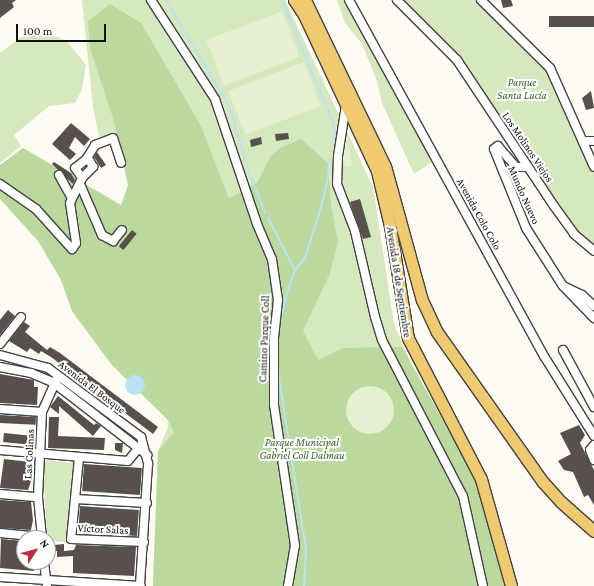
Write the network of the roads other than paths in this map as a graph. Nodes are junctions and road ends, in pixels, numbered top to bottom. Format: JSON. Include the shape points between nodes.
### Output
{"nodes":[{"id":1,"x":151,"y":0,"type":"edge"},
{"id":2,"x":294,"y":0,"type":"edge"},
{"id":3,"x":305,"y":0,"type":"edge"},
{"id":4,"x":349,"y":0,"type":"edge"},
{"id":5,"x":397,"y":0,"type":"edge"},
{"id":6,"x":481,"y":0,"type":"edge"},
{"id":7,"x":346,"y":105,"type":"junction"},
{"id":8,"x":583,"y":141,"type":"junction"},
{"id":9,"x":594,"y":141,"type":"edge"},
{"id":10,"x":594,"y":154,"type":"edge"},
{"id":11,"x":87,"y":158,"type":"junction"},
{"id":12,"x":121,"y":163,"type":"dead end"},
{"id":13,"x":594,"y":166,"type":"edge"},
{"id":14,"x":528,"y":167,"type":"junction"},
{"id":15,"x":59,"y":175,"type":"dead end"},
{"id":16,"x":81,"y":181,"type":"junction"},
{"id":17,"x":0,"y":184,"type":"edge"},
{"id":18,"x":71,"y":197,"type":"junction"},
{"id":19,"x":122,"y":230,"type":"dead end"},
{"id":20,"x":594,"y":251,"type":"edge"},
{"id":21,"x":563,"y":286,"type":"junction"},
{"id":22,"x":594,"y":306,"type":"edge"},
{"id":23,"x":21,"y":317,"type":"dead end"},
{"id":24,"x":594,"y":318,"type":"edge"},
{"id":25,"x":0,"y":344,"type":"edge"},
{"id":26,"x":563,"y":350,"type":"dead end"},
{"id":27,"x":0,"y":355,"type":"edge"},
{"id":28,"x":0,"y":367,"type":"edge"},
{"id":29,"x":59,"y":375,"type":"junction"},
{"id":30,"x":54,"y":383,"type":"junction"},
{"id":31,"x":594,"y":407,"type":"edge"},
{"id":32,"x":0,"y":409,"type":"edge"},
{"id":33,"x":42,"y":412,"type":"junction"},
{"id":34,"x":585,"y":419,"type":"junction"},
{"id":35,"x":594,"y":422,"type":"edge"},
{"id":36,"x":594,"y":436,"type":"edge"},
{"id":37,"x":142,"y":440,"type":"junction"},
{"id":38,"x":594,"y":445,"type":"edge"},
{"id":39,"x":138,"y":449,"type":"junction"},
{"id":40,"x":0,"y":450,"type":"edge"},
{"id":41,"x":39,"y":454,"type":"junction"},
{"id":42,"x":147,"y":456,"type":"junction"},
{"id":43,"x":79,"y":458,"type":"junction"},
{"id":44,"x":594,"y":460,"type":"edge"},
{"id":45,"x":0,"y":494,"type":"edge"},
{"id":46,"x":38,"y":497,"type":"junction"},
{"id":47,"x":75,"y":499,"type":"junction"},
{"id":48,"x":147,"y":503,"type":"junction"},
{"id":49,"x":41,"y":530,"type":"edge"},
{"id":50,"x":594,"y":531,"type":"edge"},
{"id":51,"x":0,"y":533,"type":"edge"},
{"id":52,"x":16,"y":535,"type":"edge"},
{"id":53,"x":144,"y":542,"type":"junction"},
{"id":54,"x":45,"y":570,"type":"edge"},
{"id":55,"x":0,"y":577,"type":"edge"},
{"id":56,"x":46,"y":583,"type":"edge"},
{"id":57,"x":140,"y":586,"type":"edge"},
{"id":58,"x":288,"y":586,"type":"edge"},
{"id":59,"x":483,"y":586,"type":"edge"},
{"id":60,"x":511,"y":586,"type":"edge"}],
"edges":[{"from":1,"to":58,"type":"street","name":"Camino Parque Coll","via":[[215,99],[257,224],[272,259],[278,300],[274,337],[274,405],[294,545]]},
{"from":2,"to":7,"type":"main road","name":"Avenida 18 de Septiembre","via":[[304,15]]},
{"from":3,"to":50,"type":"main road","name":"Avenida 18 de Septiembre","via":[[385,166],[422,300],[437,332],[543,482]]},
{"from":4,"to":34,"type":"street","name":"Avenida Colo Colo","via":[[544,356]]},
{"from":5,"to":14,"type":"street","name":"Los Molinos Viejos","via":[[457,60]]},
{"from":6,"to":8,"type":"street","via":[[550,68]]},
{"from":7,"to":59,"type":"street","via":[[338,156],[337,184],[355,231],[382,340],[466,503]]},
{"from":7,"to":60,"type":"main road","name":"Avenida 18 de Septiembre","via":[[384,193],[408,338],[481,479]]},
{"from":8,"to":9,"type":"street"},
{"from":8,"to":13,"type":"street"},
{"from":10,"to":13,"type":"street"},
{"from":11,"to":12,"type":"street","via":[[95,145],[113,138]]},
{"from":11,"to":16,"type":"street","via":[[93,167]]},
{"from":11,"to":16,"type":"street","via":[[74,168]]},
{"from":14,"to":20,"type":"street","name":"Los Molinos Viejos","via":[[574,234]]},
{"from":14,"to":21,"type":"street","name":"Mundo Nuevo","via":[[516,167],[498,146],[494,149],[526,228]]},
{"from":15,"to":18,"type":"street"},
{"from":16,"to":18,"type":"street"},
{"from":16,"to":19,"type":"street","via":[[102,235],[113,241]]},
{"from":17,"to":18,"type":"street","via":[[36,209],[72,249],[76,243]]},
{"from":21,"to":22,"type":"street","via":[[582,295]]},
{"from":21,"to":24,"type":"street","name":"Mundo Nuevo"},
{"from":23,"to":25,"type":"street"},
{"from":26,"to":31,"type":"street"},
{"from":27,"to":29,"type":"street","name":"Avenida El Bosque","via":[[38,364]]},
{"from":28,"to":30,"type":"street","name":"Avenida El Bosque","via":[[31,373]]},
{"from":29,"to":30,"type":"street","name":"Las Colinas"},
{"from":29,"to":37,"type":"street","name":"Avenida El Bosque"},
{"from":30,"to":33,"type":"street","name":"Las Colinas"},
{"from":30,"to":39,"type":"street","name":"Avenida El Bosque"},
{"from":32,"to":33,"type":"street"},
{"from":33,"to":41,"type":"street","name":"Las Colinas"},
{"from":34,"to":35,"type":"street"},
{"from":34,"to":36,"type":"street","name":"Avenida Colo Colo"},
{"from":37,"to":39,"type":"street"},
{"from":37,"to":42,"type":"street"},
{"from":38,"to":44,"type":"street","via":[[590,450]]},
{"from":39,"to":42,"type":"street","name":"Avenida El Bosque"},
{"from":39,"to":43,"type":"street","via":[[128,461]]},
{"from":40,"to":41,"type":"street"},
{"from":41,"to":43,"type":"street"},
{"from":41,"to":46,"type":"street","name":"Las Colinas"},
{"from":42,"to":48,"type":"street"},
{"from":43,"to":47,"type":"street","name":"Víctor Salas"},
{"from":45,"to":46,"type":"street"},
{"from":46,"to":49,"type":"street","name":"Las Colinas"},
{"from":47,"to":48,"type":"street"},
{"from":47,"to":53,"type":"street","name":"Víctor Salas","via":[[71,539]]},
{"from":48,"to":53,"type":"street"},
{"from":51,"to":52,"type":"street"},
{"from":53,"to":57,"type":"street"},
{"from":54,"to":56,"type":"street"},
{"from":55,"to":56,"type":"street"},
{"from":56,"to":57,"type":"street"}]}
